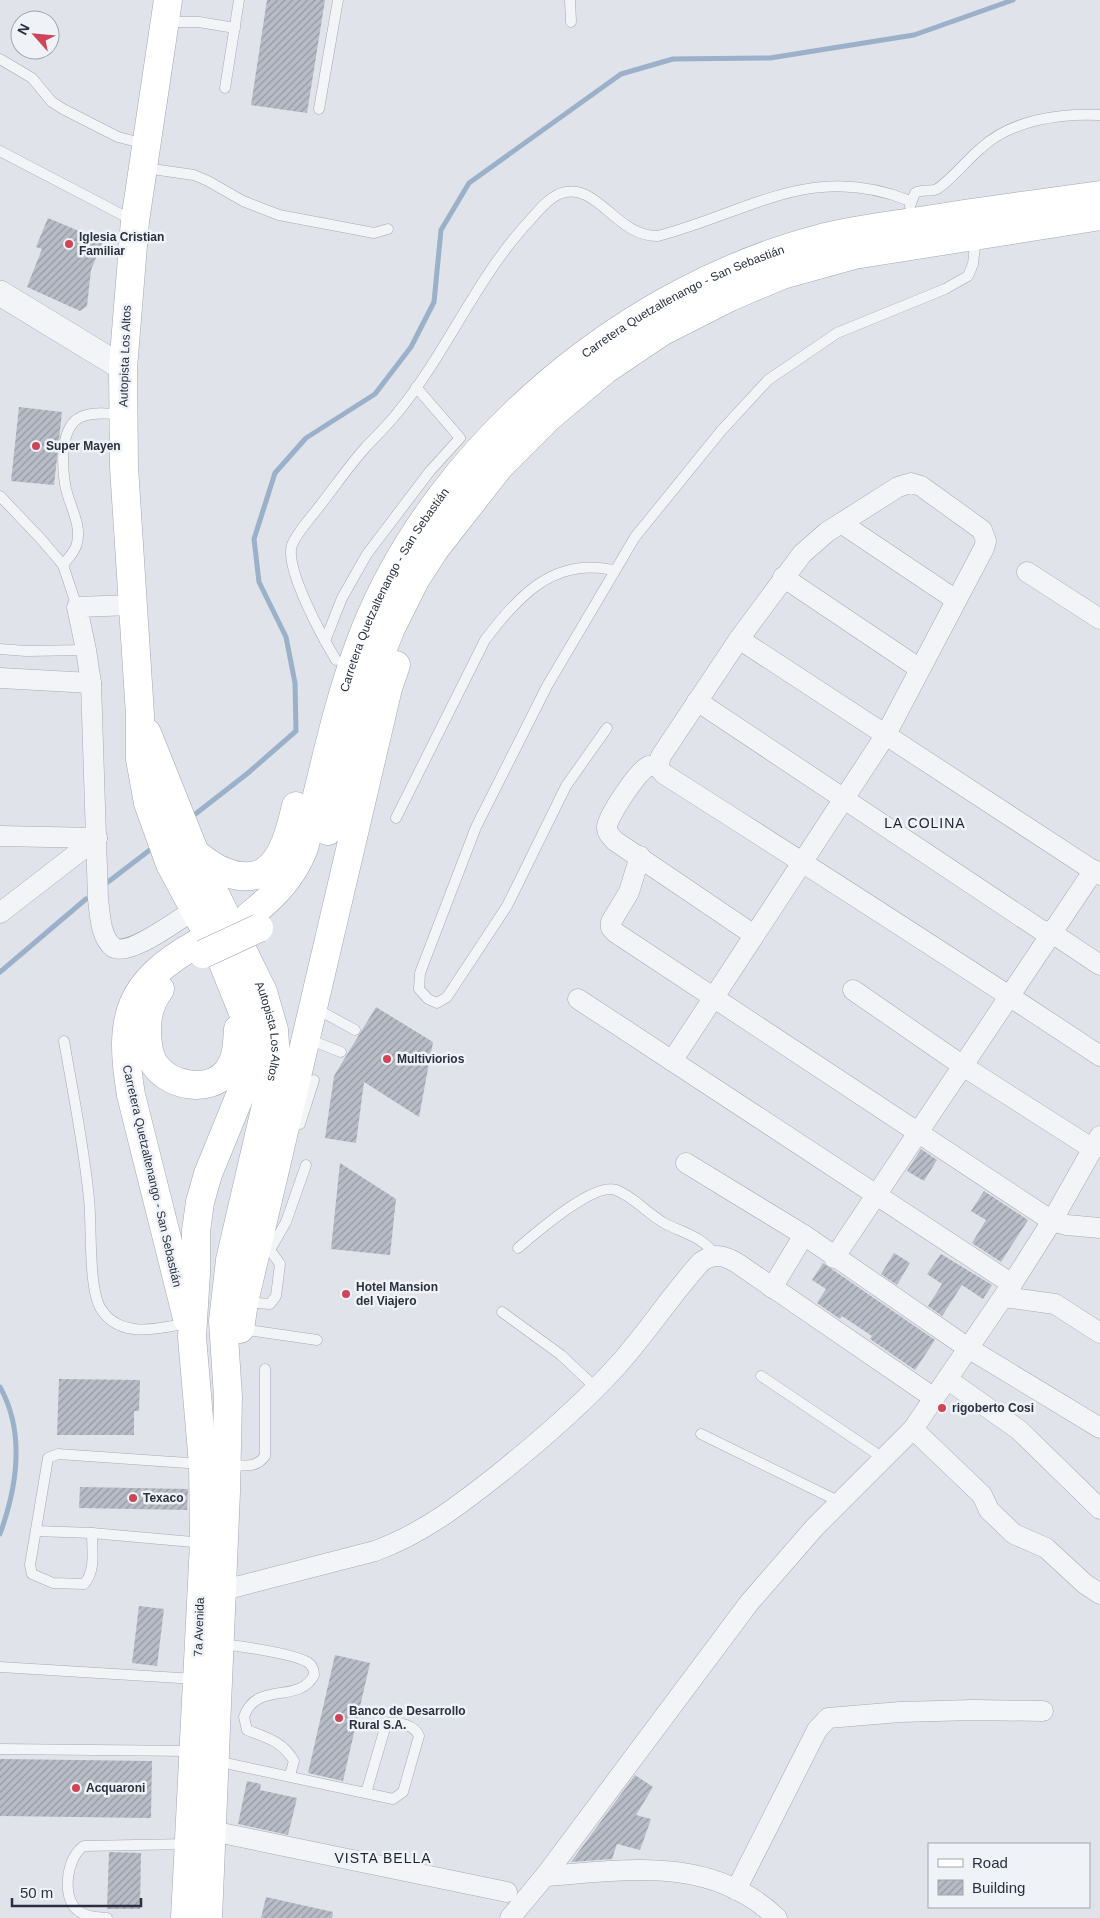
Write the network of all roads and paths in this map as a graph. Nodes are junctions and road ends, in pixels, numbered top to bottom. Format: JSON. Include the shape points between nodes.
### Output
{"nodes":[{"id":1,"x":239,"y":0,"type":"edge"},
{"id":2,"x":338,"y":0,"type":"edge"},
{"id":3,"x":570,"y":0,"type":"edge"},
{"id":4,"x":167,"y":11,"type":"edge"},
{"id":5,"x":571,"y":22,"type":"dead end"},
{"id":6,"x":235,"y":28,"type":"junction"},
{"id":7,"x":0,"y":59,"type":"edge"},
{"id":8,"x":225,"y":88,"type":"dead end"},
{"id":9,"x":319,"y":109,"type":"dead end"},
{"id":10,"x":1100,"y":115,"type":"edge"},
{"id":11,"x":0,"y":151,"type":"edge"},
{"id":12,"x":143,"y":156,"type":"junction"},
{"id":13,"x":1100,"y":195,"type":"edge"},
{"id":14,"x":910,"y":211,"type":"junction"},
{"id":15,"x":1100,"y":216,"type":"edge"},
{"id":16,"x":135,"y":221,"type":"junction"},
{"id":17,"x":388,"y":229,"type":"dead end"},
{"id":18,"x":976,"y":235,"type":"junction"},
{"id":19,"x":0,"y":293,"type":"edge"},
{"id":20,"x":123,"y":368,"type":"junction"},
{"id":21,"x":416,"y":387,"type":"junction"},
{"id":22,"x":122,"y":414,"type":"junction"},
{"id":23,"x":0,"y":496,"type":"edge"},
{"id":24,"x":425,"y":518,"type":"junction"},
{"id":25,"x":459,"y":519,"type":"junction"},
{"id":26,"x":841,"y":523,"type":"junction"},
{"id":27,"x":62,"y":565,"type":"junction"},
{"id":28,"x":613,"y":570,"type":"junction"},
{"id":29,"x":1028,"y":572,"type":"dead end"},
{"id":30,"x":783,"y":577,"type":"junction"},
{"id":31,"x":956,"y":600,"type":"junction"},
{"id":32,"x":132,"y":606,"type":"junction"},
{"id":33,"x":77,"y":607,"type":"junction"},
{"id":34,"x":1100,"y":619,"type":"edge"},
{"id":35,"x":739,"y":639,"type":"junction"},
{"id":36,"x":0,"y":649,"type":"edge"},
{"id":37,"x":86,"y":650,"type":"junction"},
{"id":38,"x":330,"y":650,"type":"junction"},
{"id":39,"x":920,"y":669,"type":"junction"},
{"id":40,"x":0,"y":678,"type":"edge"},
{"id":41,"x":91,"y":683,"type":"junction"},
{"id":42,"x":697,"y":701,"type":"junction"},
{"id":43,"x":607,"y":728,"type":"dead end"},
{"id":44,"x":885,"y":736,"type":"junction"},
{"id":45,"x":658,"y":767,"type":"junction"},
{"id":46,"x":159,"y":796,"type":"junction"},
{"id":47,"x":843,"y":799,"type":"junction"},
{"id":48,"x":396,"y":818,"type":"dead end"},
{"id":49,"x":0,"y":836,"type":"edge"},
{"id":50,"x":97,"y":838,"type":"junction"},
{"id":51,"x":194,"y":852,"type":"junction"},
{"id":52,"x":640,"y":856,"type":"junction"},
{"id":53,"x":802,"y":862,"type":"junction"},
{"id":54,"x":1097,"y":873,"type":"edge"},
{"id":55,"x":194,"y":910,"type":"junction"},
{"id":56,"x":0,"y":913,"type":"edge"},
{"id":57,"x":254,"y":922,"type":"junction"},
{"id":58,"x":1052,"y":933,"type":"junction"},
{"id":59,"x":754,"y":935,"type":"junction"},
{"id":60,"x":200,"y":948,"type":"junction"},
{"id":61,"x":1100,"y":965,"type":"edge"},
{"id":62,"x":853,"y":990,"type":"dead end"},
{"id":63,"x":714,"y":996,"type":"junction"},
{"id":64,"x":1010,"y":996,"type":"junction"},
{"id":65,"x":578,"y":999,"type":"dead end"},
{"id":66,"x":239,"y":1003,"type":"junction"},
{"id":67,"x":312,"y":1006,"type":"junction"},
{"id":68,"x":356,"y":1030,"type":"dead end"},
{"id":69,"x":304,"y":1038,"type":"junction"},
{"id":70,"x":64,"y":1041,"type":"dead end"},
{"id":71,"x":341,"y":1052,"type":"dead end"},
{"id":72,"x":1100,"y":1056,"type":"edge"},
{"id":73,"x":672,"y":1060,"type":"junction"},
{"id":74,"x":963,"y":1066,"type":"junction"},
{"id":75,"x":314,"y":1080,"type":"dead end"},
{"id":76,"x":284,"y":1126,"type":"junction"},
{"id":77,"x":918,"y":1133,"type":"junction"},
{"id":78,"x":1096,"y":1143,"type":"edge"},
{"id":79,"x":686,"y":1163,"type":"dead end"},
{"id":80,"x":306,"y":1165,"type":"dead end"},
{"id":81,"x":876,"y":1194,"type":"junction"},
{"id":82,"x":1052,"y":1221,"type":"junction"},
{"id":83,"x":1100,"y":1228,"type":"edge"},
{"id":84,"x":804,"y":1235,"type":"junction"},
{"id":85,"x":263,"y":1248,"type":"junction"},
{"id":86,"x":518,"y":1248,"type":"dead end"},
{"id":87,"x":715,"y":1256,"type":"junction"},
{"id":88,"x":834,"y":1258,"type":"junction"},
{"id":89,"x":772,"y":1288,"type":"junction"},
{"id":90,"x":1008,"y":1290,"type":"junction"},
{"id":91,"x":502,"y":1312,"type":"dead end"},
{"id":92,"x":240,"y":1329,"type":"junction"},
{"id":93,"x":190,"y":1330,"type":"junction"},
{"id":94,"x":1100,"y":1333,"type":"edge"},
{"id":95,"x":317,"y":1340,"type":"dead end"},
{"id":96,"x":968,"y":1348,"type":"junction"},
{"id":97,"x":265,"y":1369,"type":"dead end"},
{"id":98,"x":761,"y":1376,"type":"dead end"},
{"id":99,"x":947,"y":1379,"type":"junction"},
{"id":100,"x":596,"y":1388,"type":"junction"},
{"id":101,"x":228,"y":1397,"type":"junction"},
{"id":102,"x":934,"y":1398,"type":"junction"},
{"id":103,"x":1100,"y":1428,"type":"edge"},
{"id":104,"x":913,"y":1429,"type":"junction"},
{"id":105,"x":701,"y":1434,"type":"dead end"},
{"id":106,"x":883,"y":1458,"type":"junction"},
{"id":107,"x":215,"y":1465,"type":"junction"},
{"id":108,"x":840,"y":1502,"type":"junction"},
{"id":109,"x":1100,"y":1510,"type":"edge"},
{"id":110,"x":36,"y":1531,"type":"junction"},
{"id":111,"x":92,"y":1533,"type":"junction"},
{"id":112,"x":204,"y":1542,"type":"junction"},
{"id":113,"x":212,"y":1590,"type":"junction"},
{"id":114,"x":1100,"y":1594,"type":"edge"},
{"id":115,"x":220,"y":1644,"type":"junction"},
{"id":116,"x":0,"y":1667,"type":"edge"},
{"id":117,"x":197,"y":1679,"type":"junction"},
{"id":118,"x":1042,"y":1712,"type":"dead end"},
{"id":119,"x":0,"y":1749,"type":"edge"},
{"id":120,"x":205,"y":1756,"type":"junction"},
{"id":121,"x":290,"y":1775,"type":"junction"},
{"id":122,"x":366,"y":1793,"type":"junction"},
{"id":123,"x":212,"y":1831,"type":"junction"},
{"id":124,"x":189,"y":1844,"type":"junction"},
{"id":125,"x":545,"y":1876,"type":"junction"},
{"id":126,"x":736,"y":1890,"type":"junction"},
{"id":127,"x":507,"y":1892,"type":"dead end"},
{"id":128,"x":107,"y":1918,"type":"edge"},
{"id":129,"x":185,"y":1918,"type":"edge"},
{"id":130,"x":208,"y":1918,"type":"edge"},
{"id":131,"x":510,"y":1918,"type":"edge"},
{"id":132,"x":777,"y":1918,"type":"edge"}],
"edges":[{"from":1,"to":6,"type":"lane"},
{"from":2,"to":9,"type":"lane"},
{"from":3,"to":5,"type":"lane"},
{"from":4,"to":6,"type":"lane","via":[[200,22]]},
{"from":4,"to":12,"type":"main road","name":"Autopista Los Altos"},
{"from":6,"to":8,"type":"lane"},
{"from":7,"to":12,"type":"lane","via":[[32,78],[52,102],[118,137]]},
{"from":10,"to":14,"type":"lane","via":[[1077,114],[1028,122],[1007,131],[982,146],[936,190],[919,191]]},
{"from":11,"to":16,"type":"lane"},
{"from":12,"to":16,"type":"main road","name":"Autopista Los Altos"},
{"from":12,"to":17,"type":"lane","via":[[208,181],[279,216],[374,233]]},
{"from":13,"to":14,"type":"main road","name":"Carretera Quetzaltenango - San Sebastián"},
{"from":14,"to":21,"type":"lane","via":[[890,192],[859,186],[816,186],[783,193],[672,233],[648,236],[627,228],[583,193],[570,191],[558,194],[508,245]]},
{"from":14,"to":24,"type":"main road","name":"Carretera Quetzaltenango - San Sebastián","via":[[764,256],[705,281],[647,312],[589,351],[537,393],[481,450]]},
{"from":15,"to":18,"type":"main road","name":"Carretera Quetzaltenango - San Sebastián"},
{"from":16,"to":20,"type":"main road","name":"Autopista Los Altos"},
{"from":18,"to":25,"type":"main road","name":"Carretera Quetzaltenango - San Sebastián","via":[[854,256],[782,275],[663,331],[605,370],[549,417],[499,467]]},
{"from":18,"to":28,"type":"lane","via":[[974,264],[968,276],[945,289],[837,333],[768,380],[721,431],[635,537]]},
{"from":19,"to":20,"type":"street"},
{"from":20,"to":22,"type":"main road","name":"Autopista Los Altos"},
{"from":21,"to":38,"type":"lane","via":[[305,525],[292,546],[291,565]]},
{"from":21,"to":38,"type":"lane","via":[[460,438],[430,471],[367,554],[342,598]]},
{"from":22,"to":27,"type":"lane","via":[[79,417],[68,432],[65,484],[78,531],[77,545]]},
{"from":22,"to":32,"type":"main road","name":"Autopista Los Altos"},
{"from":23,"to":27,"type":"lane"},
{"from":24,"to":38,"type":"main road"},
{"from":24,"to":57,"type":"main road","name":"Carretera Quetzaltenango - San Sebastián","via":[[366,628],[341,699],[298,865]]},
{"from":25,"to":57,"type":"main road","name":"Carretera Quetzaltenango - San Sebastián","via":[[416,580],[391,628],[370,685],[324,845],[308,884],[292,904]]},
{"from":25,"to":67,"type":"main road","via":[[411,618],[388,688]]},
{"from":26,"to":30,"type":"street","via":[[815,541]]},
{"from":26,"to":31,"type":"street"},
{"from":26,"to":31,"type":"street","via":[[898,486],[911,482],[921,486],[985,535],[984,548]]},
{"from":27,"to":33,"type":"lane"},
{"from":28,"to":43,"type":"lane","via":[[547,686],[476,827],[420,973],[419,989],[428,999],[437,1003],[447,997],[507,906],[566,786]]},
{"from":28,"to":48,"type":"lane","via":[[580,566],[562,571],[546,579],[501,619],[486,640]]},
{"from":29,"to":34,"type":"street"},
{"from":30,"to":35,"type":"street"},
{"from":30,"to":39,"type":"street"},
{"from":31,"to":39,"type":"street"},
{"from":32,"to":33,"type":"street"},
{"from":32,"to":46,"type":"main road","name":"Autopista Los Altos","via":[[140,759]]},
{"from":33,"to":37,"type":"street"},
{"from":35,"to":42,"type":"street"},
{"from":35,"to":44,"type":"street"},
{"from":36,"to":37,"type":"lane"},
{"from":37,"to":41,"type":"street"},
{"from":38,"to":51,"type":"main road","via":[[325,688],[289,835],[278,858],[268,870],[252,878],[223,872]]},
{"from":39,"to":44,"type":"street"},
{"from":40,"to":41,"type":"street"},
{"from":41,"to":50,"type":"street"},
{"from":42,"to":45,"type":"street","via":[[659,760]]},
{"from":42,"to":47,"type":"street"},
{"from":44,"to":47,"type":"street"},
{"from":44,"to":54,"type":"street"},
{"from":45,"to":52,"type":"street","via":[[650,766],[642,771],[608,821],[611,838]]},
{"from":45,"to":53,"type":"street","via":[[664,774]]},
{"from":46,"to":51,"type":"main road","name":"Autopista Los Altos"},
{"from":46,"to":55,"type":"main road","name":"Autopista Los Altos","via":[[170,864]]},
{"from":47,"to":53,"type":"street"},
{"from":47,"to":58,"type":"street","via":[[1041,930]]},
{"from":49,"to":50,"type":"street"},
{"from":50,"to":55,"type":"street","via":[[100,913],[106,938],[113,947],[123,950],[132,947]]},
{"from":50,"to":56,"type":"street"},
{"from":51,"to":101,"type":"main road","name":"Autopista Los Altos","via":[[263,992],[274,1030],[276,1056],[230,1260],[223,1322]]},
{"from":52,"to":59,"type":"street"},
{"from":52,"to":63,"type":"street","via":[[629,892],[611,922],[612,928]]},
{"from":53,"to":59,"type":"street"},
{"from":53,"to":64,"type":"street"},
{"from":54,"to":58,"type":"street"},
{"from":55,"to":66,"type":"main road","name":"Autopista Los Altos"},
{"from":57,"to":60,"type":"main road","name":"Carretera Quetzaltenango - San Sebastián","bridge":true},
{"from":58,"to":61,"type":"street"},
{"from":58,"to":64,"type":"street"},
{"from":59,"to":63,"type":"street"},
{"from":60,"to":66,"type":"main road","name":"Carretera Quetzaltenango - San Sebastián","via":[[170,976],[156,994],[147,1015],[147,1043],[155,1065],[172,1080],[191,1085],[214,1082],[226,1073],[237,1048]]},
{"from":60,"to":93,"type":"main road","name":"Carretera Quetzaltenango - San Sebastián","via":[[174,956],[146,982],[132,1005],[125,1034],[125,1060],[131,1095]]},
{"from":62,"to":74,"type":"street"},
{"from":63,"to":73,"type":"street"},
{"from":63,"to":77,"type":"street"},
{"from":64,"to":72,"type":"street"},
{"from":64,"to":74,"type":"street"},
{"from":65,"to":73,"type":"street"},
{"from":66,"to":93,"type":"main road","name":"Autopista Los Altos","via":[[252,1035],[254,1053],[200,1202]]},
{"from":67,"to":68,"type":"lane"},
{"from":67,"to":69,"type":"main road"},
{"from":69,"to":71,"type":"lane"},
{"from":69,"to":76,"type":"main road"},
{"from":70,"to":93,"type":"lane","via":[[89,1198],[94,1284],[101,1308],[120,1326],[152,1331]]},
{"from":73,"to":81,"type":"street"},
{"from":74,"to":77,"type":"street"},
{"from":74,"to":78,"type":"street"},
{"from":75,"to":76,"type":"lane","via":[[300,1124],[291,1128]]},
{"from":76,"to":85,"type":"main road"},
{"from":77,"to":81,"type":"street"},
{"from":77,"to":82,"type":"street"},
{"from":78,"to":82,"type":"street"},
{"from":79,"to":84,"type":"street"},
{"from":80,"to":85,"type":"lane","via":[[286,1222]]},
{"from":81,"to":88,"type":"street"},
{"from":81,"to":90,"type":"street"},
{"from":82,"to":83,"type":"street"},
{"from":82,"to":90,"type":"street"},
{"from":84,"to":88,"type":"street"},
{"from":84,"to":89,"type":"street"},
{"from":85,"to":92,"type":"main road","via":[[244,1302]]},
{"from":86,"to":87,"type":"lane","via":[[590,1195],[609,1189],[624,1194],[662,1222],[692,1235]]},
{"from":87,"to":89,"type":"street","via":[[729,1258]]},
{"from":87,"to":100,"type":"street","via":[[701,1262]]},
{"from":88,"to":96,"type":"street"},
{"from":89,"to":102,"type":"street"},
{"from":90,"to":94,"type":"street","via":[[1055,1304]]},
{"from":90,"to":96,"type":"street"},
{"from":91,"to":100,"type":"lane","via":[[561,1355]]},
{"from":92,"to":95,"type":"lane"},
{"from":92,"to":101,"type":"main road"},
{"from":93,"to":107,"type":"main road","name":"7a Avenida"},
{"from":96,"to":99,"type":"street"},
{"from":96,"to":103,"type":"street"},
{"from":97,"to":107,"type":"lane","via":[[265,1456],[260,1464],[252,1466]]},
{"from":98,"to":106,"type":"lane"},
{"from":99,"to":102,"type":"street"},
{"from":99,"to":109,"type":"street","via":[[1020,1430]]},
{"from":100,"to":113,"type":"street","via":[[473,1494],[413,1535],[375,1551]]},
{"from":101,"to":107,"type":"main road","name":"7a Avenida"},
{"from":102,"to":104,"type":"street"},
{"from":104,"to":106,"type":"street"},
{"from":104,"to":114,"type":"street","via":[[982,1496],[989,1510],[1014,1534],[1046,1548]]},
{"from":105,"to":108,"type":"lane"},
{"from":106,"to":108,"type":"street"},
{"from":107,"to":110,"type":"lane","via":[[58,1454],[48,1458]]},
{"from":107,"to":112,"type":"main road","name":"7a Avenida"},
{"from":107,"to":113,"type":"main road","name":"7a Avenida"},
{"from":108,"to":125,"type":"street","via":[[791,1553],[750,1603]]},
{"from":110,"to":111,"type":"lane"},
{"from":110,"to":111,"type":"lane","via":[[30,1565],[32,1574],[53,1583],[84,1584],[90,1577]]},
{"from":111,"to":112,"type":"lane"},
{"from":112,"to":113,"type":"main road","name":"7a Avenida"},
{"from":113,"to":115,"type":"main road","name":"7a Avenida"},
{"from":113,"to":117,"type":"main road","name":"7a Avenida"},
{"from":115,"to":120,"type":"main road","name":"7a Avenida"},
{"from":115,"to":121,"type":"lane","via":[[298,1658],[311,1664],[314,1675],[307,1686],[252,1701],[244,1717],[247,1730],[268,1736],[287,1749],[294,1761]]},
{"from":116,"to":117,"type":"lane"},
{"from":117,"to":120,"type":"main road","name":"7a Avenida"},
{"from":118,"to":126,"type":"street","via":[[909,1712],[828,1718],[817,1730]]},
{"from":119,"to":120,"type":"lane"},
{"from":120,"to":121,"type":"lane"},
{"from":120,"to":123,"type":"main road","name":"7a Avenida"},
{"from":120,"to":124,"type":"main road","name":"7a Avenida"},
{"from":121,"to":122,"type":"lane"},
{"from":122,"to":122,"type":"lane","via":[[393,1799],[403,1792],[419,1736],[412,1727],[394,1722],[385,1728]]},
{"from":123,"to":127,"type":"street"},
{"from":123,"to":130,"type":"main road","name":"7a Avenida"},
{"from":124,"to":128,"type":"lane","via":[[84,1846],[78,1850],[68,1879],[70,1901],[88,1916]]},
{"from":124,"to":129,"type":"main road","name":"7a Avenida"},
{"from":125,"to":126,"type":"street","via":[[648,1868],[699,1875]]},
{"from":125,"to":131,"type":"street"},
{"from":126,"to":132,"type":"street"}]}
